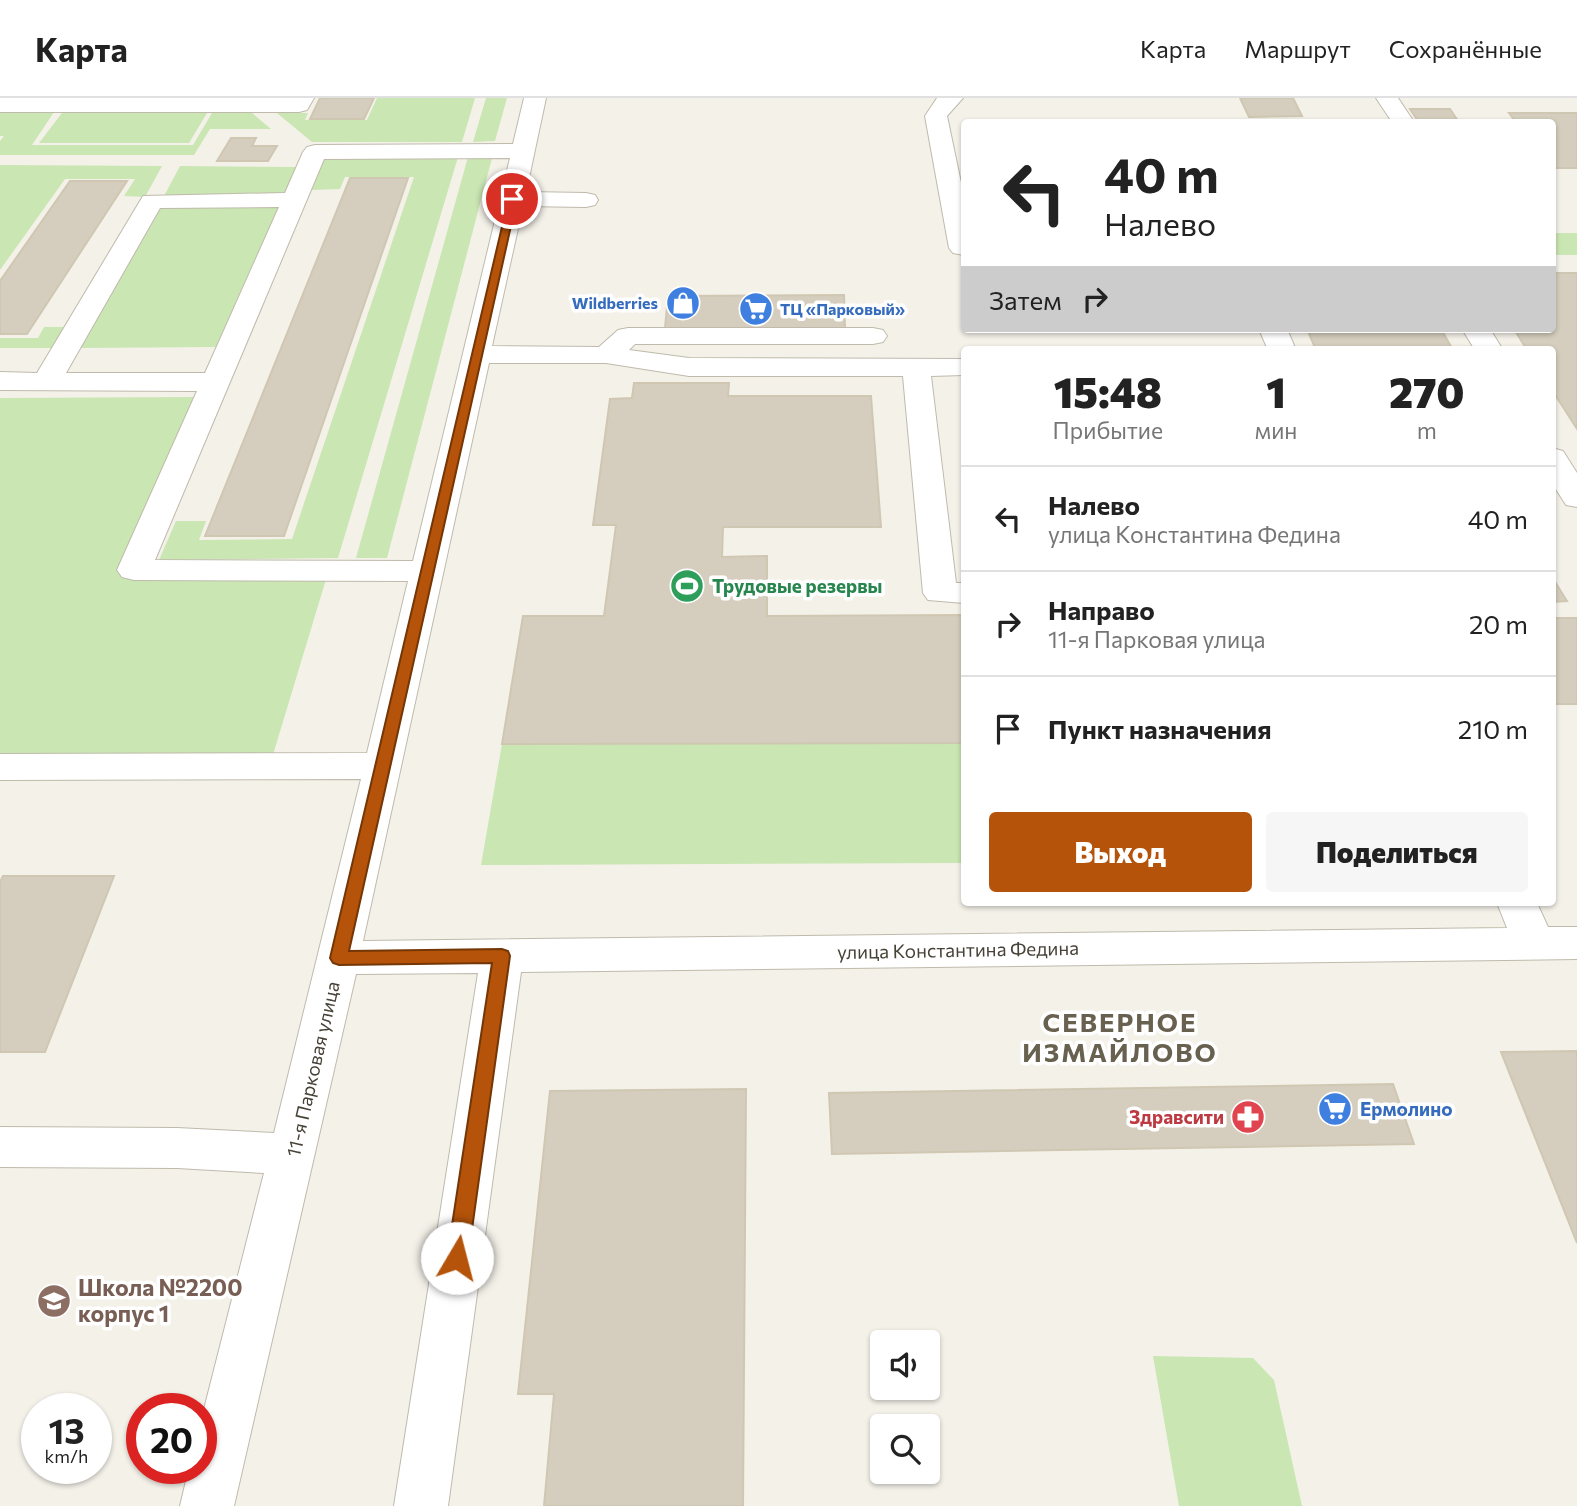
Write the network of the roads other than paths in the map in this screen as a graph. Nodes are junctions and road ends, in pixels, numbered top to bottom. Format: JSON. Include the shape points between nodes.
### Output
{"nodes":[{"id":1,"x":4,"y":98,"type":"edge"},
{"id":2,"x":303,"y":98,"type":"edge"},
{"id":3,"x":535,"y":98,"type":"edge"},
{"id":4,"x":952,"y":98,"type":"edge"},
{"id":5,"x":1387,"y":98,"type":"edge"},
{"id":6,"x":0,"y":104,"type":"edge"},
{"id":7,"x":1401,"y":119,"type":"edge"},
{"id":8,"x":522,"y":151,"type":"junction"},
{"id":9,"x":512,"y":199,"type":"junction"},
{"id":10,"x":294,"y":200,"type":"junction"},
{"id":11,"x":586,"y":200,"type":"dead end"},
{"id":12,"x":961,"y":243,"type":"edge"},
{"id":13,"x":873,"y":337,"type":"dead end"},
{"id":14,"x":477,"y":354,"type":"junction"},
{"id":15,"x":606,"y":355,"type":"junction"},
{"id":16,"x":916,"y":367,"type":"junction"},
{"id":17,"x":961,"y":367,"type":"edge"},
{"id":18,"x":0,"y":381,"type":"edge"},
{"id":19,"x":46,"y":382,"type":"junction"},
{"id":20,"x":214,"y":382,"type":"junction"},
{"id":21,"x":1556,"y":464,"type":"edge"},
{"id":22,"x":1577,"y":498,"type":"edge"},
{"id":23,"x":428,"y":571,"type":"junction"},
{"id":24,"x":961,"y":593,"type":"edge"},
{"id":25,"x":381,"y":766,"type":"junction"},
{"id":26,"x":0,"y":767,"type":"edge"},
{"id":27,"x":1518,"y":906,"type":"edge"},
{"id":28,"x":1534,"y":943,"type":"junction"},
{"id":29,"x":1577,"y":943,"type":"edge"},
{"id":30,"x":502,"y":956,"type":"junction"},
{"id":31,"x":339,"y":958,"type":"junction"},
{"id":32,"x":0,"y":1147,"type":"edge"},
{"id":33,"x":293,"y":1154,"type":"junction"},
{"id":34,"x":207,"y":1506,"type":"edge"},
{"id":35,"x":421,"y":1506,"type":"edge"}],
"edges":[{"from":1,"to":6,"type":"street"},
{"from":2,"to":6,"type":"street","via":[[299,106]]},
{"from":3,"to":8,"type":"street","name":"11-я Парковая улица"},
{"from":4,"to":12,"type":"street","via":[[936,116]]},
{"from":5,"to":7,"type":"street"},
{"from":8,"to":9,"type":"street","name":"11-я Парковая улица"},
{"from":8,"to":10,"type":"street","via":[[315,152]]},
{"from":9,"to":11,"type":"street"},
{"from":9,"to":14,"type":"street","name":"11-я Парковая улица"},
{"from":10,"to":19,"type":"street","via":[[152,201]]},
{"from":10,"to":20,"type":"street"},
{"from":13,"to":15,"type":"street","via":[[628,336]]},
{"from":14,"to":15,"type":"street"},
{"from":14,"to":23,"type":"street","name":"11-я Парковая улица"},
{"from":15,"to":16,"type":"street","via":[[688,367]]},
{"from":16,"to":17,"type":"street"},
{"from":16,"to":24,"type":"street","via":[[940,593]]},
{"from":18,"to":19,"type":"street"},
{"from":19,"to":20,"type":"street"},
{"from":20,"to":23,"type":"street","via":[[134,570]]},
{"from":21,"to":22,"type":"street"},
{"from":23,"to":25,"type":"street","name":"11-я Парковая улица"},
{"from":25,"to":26,"type":"street"},
{"from":25,"to":31,"type":"street","name":"11-я Парковая улица"},
{"from":27,"to":28,"type":"street"},
{"from":28,"to":29,"type":"street","name":"улица Константина Федина"},
{"from":28,"to":30,"type":"street","name":"улица Константина Федина"},
{"from":30,"to":31,"type":"street","name":"улица Константина Федина"},
{"from":30,"to":35,"type":"street"},
{"from":31,"to":33,"type":"street","name":"11-я Парковая улица"},
{"from":32,"to":33,"type":"street"},
{"from":33,"to":34,"type":"street","name":"11-я Парковая улица"}]}
